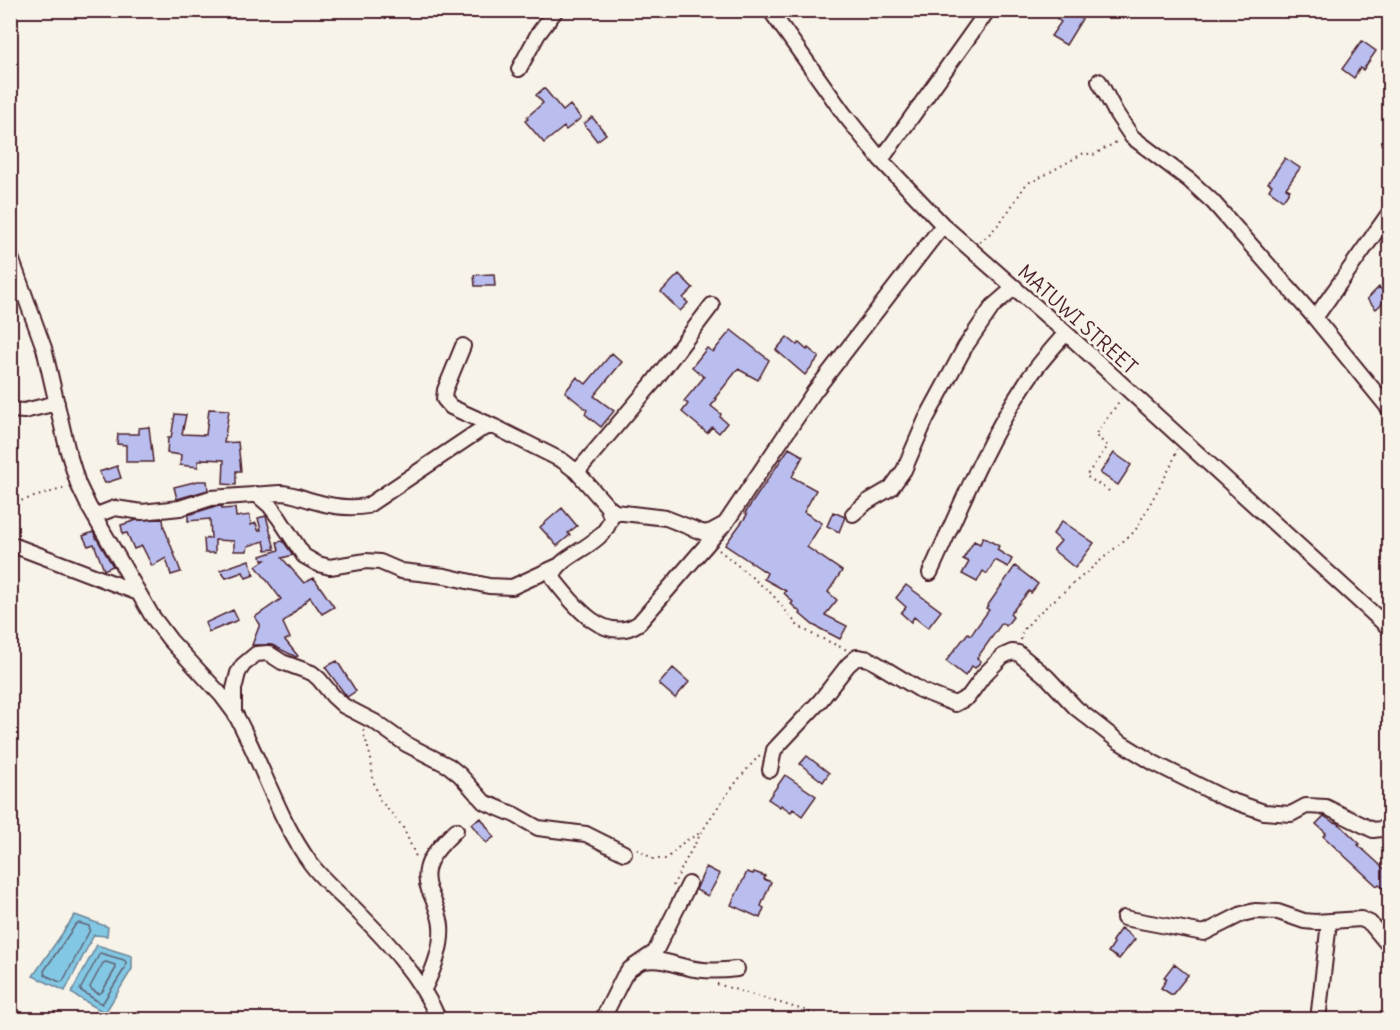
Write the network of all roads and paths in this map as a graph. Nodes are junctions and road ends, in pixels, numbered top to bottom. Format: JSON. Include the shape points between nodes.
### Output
{"nodes":[{"id":1,"x":556,"y":10,"type":"edge"},
{"id":2,"x":770,"y":10,"type":"edge"},
{"id":3,"x":988,"y":10,"type":"edge"},
{"id":4,"x":519,"y":69,"type":"dead end"},
{"id":5,"x":1099,"y":81,"type":"dead end"},
{"id":6,"x":1132,"y":137,"type":"junction"},
{"id":7,"x":881,"y":160,"type":"junction"},
{"id":8,"x":1389,"y":212,"type":"edge"},
{"id":9,"x":943,"y":225,"type":"junction"},
{"id":10,"x":970,"y":250,"type":"junction"},
{"id":11,"x":10,"y":255,"type":"edge"},
{"id":12,"x":1015,"y":287,"type":"junction"},
{"id":13,"x":712,"y":305,"type":"dead end"},
{"id":14,"x":1315,"y":318,"type":"junction"},
{"id":15,"x":1066,"y":333,"type":"junction"},
{"id":16,"x":463,"y":346,"type":"dead end"},
{"id":17,"x":1127,"y":389,"type":"junction"},
{"id":18,"x":57,"y":403,"type":"junction"},
{"id":19,"x":10,"y":410,"type":"edge"},
{"id":20,"x":1389,"y":410,"type":"edge"},
{"id":21,"x":495,"y":427,"type":"junction"},
{"id":22,"x":1180,"y":439,"type":"junction"},
{"id":23,"x":577,"y":472,"type":"junction"},
{"id":24,"x":78,"y":484,"type":"junction"},
{"id":25,"x":1109,"y":490,"type":"dead end"},
{"id":26,"x":256,"y":494,"type":"junction"},
{"id":27,"x":10,"y":504,"type":"edge"},
{"id":28,"x":607,"y":507,"type":"junction"},
{"id":29,"x":853,"y":514,"type":"dead end"},
{"id":30,"x":94,"y":516,"type":"junction"},
{"id":31,"x":725,"y":524,"type":"junction"},
{"id":32,"x":709,"y":542,"type":"junction"},
{"id":33,"x":10,"y":544,"type":"edge"},
{"id":34,"x":558,"y":566,"type":"junction"},
{"id":35,"x":930,"y":573,"type":"dead end"},
{"id":36,"x":136,"y":592,"type":"junction"},
{"id":37,"x":1389,"y":629,"type":"edge"},
{"id":38,"x":1020,"y":645,"type":"dead end"},
{"id":39,"x":863,"y":658,"type":"junction"},
{"id":40,"x":234,"y":712,"type":"junction"},
{"id":41,"x":360,"y":715,"type":"junction"},
{"id":42,"x":779,"y":744,"type":"junction"},
{"id":43,"x":770,"y":770,"type":"dead end"},
{"id":44,"x":1389,"y":828,"type":"edge"},
{"id":45,"x":456,"y":830,"type":"dead end"},
{"id":46,"x":702,"y":832,"type":"junction"},
{"id":47,"x":624,"y":853,"type":"joint"},
{"id":48,"x":426,"y":875,"type":"junction"},
{"id":49,"x":688,"y":884,"type":"dead end"},
{"id":50,"x":669,"y":893,"type":"dead end"},
{"id":51,"x":1124,"y":918,"type":"dead end"},
{"id":52,"x":1329,"y":922,"type":"junction"},
{"id":53,"x":1389,"y":947,"type":"edge"},
{"id":54,"x":644,"y":960,"type":"junction"},
{"id":55,"x":737,"y":969,"type":"dead end"},
{"id":56,"x":714,"y":983,"type":"dead end"},
{"id":57,"x":424,"y":989,"type":"junction"},
{"id":58,"x":439,"y":1020,"type":"edge"},
{"id":59,"x":602,"y":1020,"type":"edge"},
{"id":60,"x":825,"y":1020,"type":"edge"},
{"id":61,"x":1318,"y":1020,"type":"edge"}],
"edges":[{"from":1,"to":4,"type":"street"},
{"from":2,"to":7,"type":"street","name":"MATUWI STREET"},
{"from":3,"to":7,"type":"street"},
{"from":5,"to":6,"type":"street"},
{"from":6,"to":10,"type":"path","via":[[1114,142],[1093,155],[1084,153],[1027,183],[993,232]]},
{"from":6,"to":14,"type":"street","via":[[1213,202]]},
{"from":7,"to":9,"type":"street","name":"MATUWI STREET"},
{"from":8,"to":14,"type":"street"},
{"from":9,"to":10,"type":"street","name":"MATUWI STREET"},
{"from":9,"to":31,"type":"street","via":[[814,392]]},
{"from":10,"to":12,"type":"street","name":"MATUWI STREET"},
{"from":11,"to":18,"type":"street","via":[[44,348]]},
{"from":12,"to":15,"type":"street","name":"MATUWI STREET"},
{"from":12,"to":29,"type":"street","via":[[993,306],[965,348],[926,419],[904,470],[891,488]]},
{"from":13,"to":23,"type":"street","via":[[652,384]]},
{"from":14,"to":20,"type":"street"},
{"from":15,"to":17,"type":"street","name":"MATUWI STREET"},
{"from":15,"to":35,"type":"street","via":[[1024,386],[997,431]]},
{"from":16,"to":21,"type":"street","via":[[444,399],[451,407]]},
{"from":17,"to":22,"type":"street","name":"MATUWI STREET"},
{"from":17,"to":25,"type":"path","via":[[1095,435],[1108,446],[1086,476]]},
{"from":18,"to":19,"type":"street","via":[[24,411]]},
{"from":18,"to":24,"type":"street"},
{"from":21,"to":23,"type":"street"},
{"from":21,"to":26,"type":"street","via":[[480,430],[367,506],[322,503],[288,493]]},
{"from":22,"to":37,"type":"street","name":"MATUWI STREET"},
{"from":22,"to":38,"type":"path","via":[[1172,464],[1135,531],[1039,613],[1022,631]]},
{"from":23,"to":28,"type":"street"},
{"from":24,"to":27,"type":"path"},
{"from":24,"to":30,"type":"street"},
{"from":26,"to":30,"type":"street","via":[[211,498],[142,512],[115,508]]},
{"from":26,"to":34,"type":"street","via":[[270,506],[304,556],[330,567],[380,562],[401,571],[512,587]]},
{"from":28,"to":31,"type":"street","via":[[624,515],[674,520],[704,532]]},
{"from":28,"to":34,"type":"street","via":[[611,517],[606,530]]},
{"from":30,"to":36,"type":"street"},
{"from":31,"to":32,"type":"street"},
{"from":32,"to":34,"type":"street","via":[[639,623],[626,629],[600,624],[584,615],[555,581]]},
{"from":32,"to":39,"type":"path","via":[[772,594],[798,626]]},
{"from":33,"to":36,"type":"street"},
{"from":36,"to":40,"type":"street","via":[[170,640]]},
{"from":39,"to":42,"type":"street","via":[[857,657],[848,664]]},
{"from":39,"to":44,"type":"street","via":[[922,692],[954,704],[968,697],[984,675],[1012,652],[1047,677],[1076,708],[1118,741],[1224,798],[1264,812],[1290,814],[1306,806],[1326,807],[1373,830]]},
{"from":40,"to":41,"type":"street","via":[[238,673],[250,659],[263,652],[312,673],[344,706]]},
{"from":40,"to":57,"type":"street","via":[[303,853],[373,927]]},
{"from":41,"to":47,"type":"street","via":[[449,766],[484,802],[538,828],[586,834]]},
{"from":41,"to":48,"type":"path","via":[[380,800],[403,827]]},
{"from":42,"to":43,"type":"street","via":[[771,756]]},
{"from":42,"to":46,"type":"path","via":[[764,750],[742,772]]},
{"from":45,"to":48,"type":"street","via":[[429,860]]},
{"from":46,"to":47,"type":"path","via":[[666,859],[653,859],[636,849]]},
{"from":46,"to":50,"type":"path"},
{"from":48,"to":57,"type":"street","via":[[441,932]]},
{"from":49,"to":54,"type":"street","via":[[658,947]]},
{"from":51,"to":52,"type":"street","via":[[1204,933],[1255,911]]},
{"from":52,"to":53,"type":"street","via":[[1361,919],[1370,923]]},
{"from":52,"to":61,"type":"street"},
{"from":54,"to":55,"type":"street","via":[[656,959],[713,972]]},
{"from":54,"to":59,"type":"street","via":[[624,976]]},
{"from":56,"to":60,"type":"path"},
{"from":57,"to":58,"type":"street"}]}
